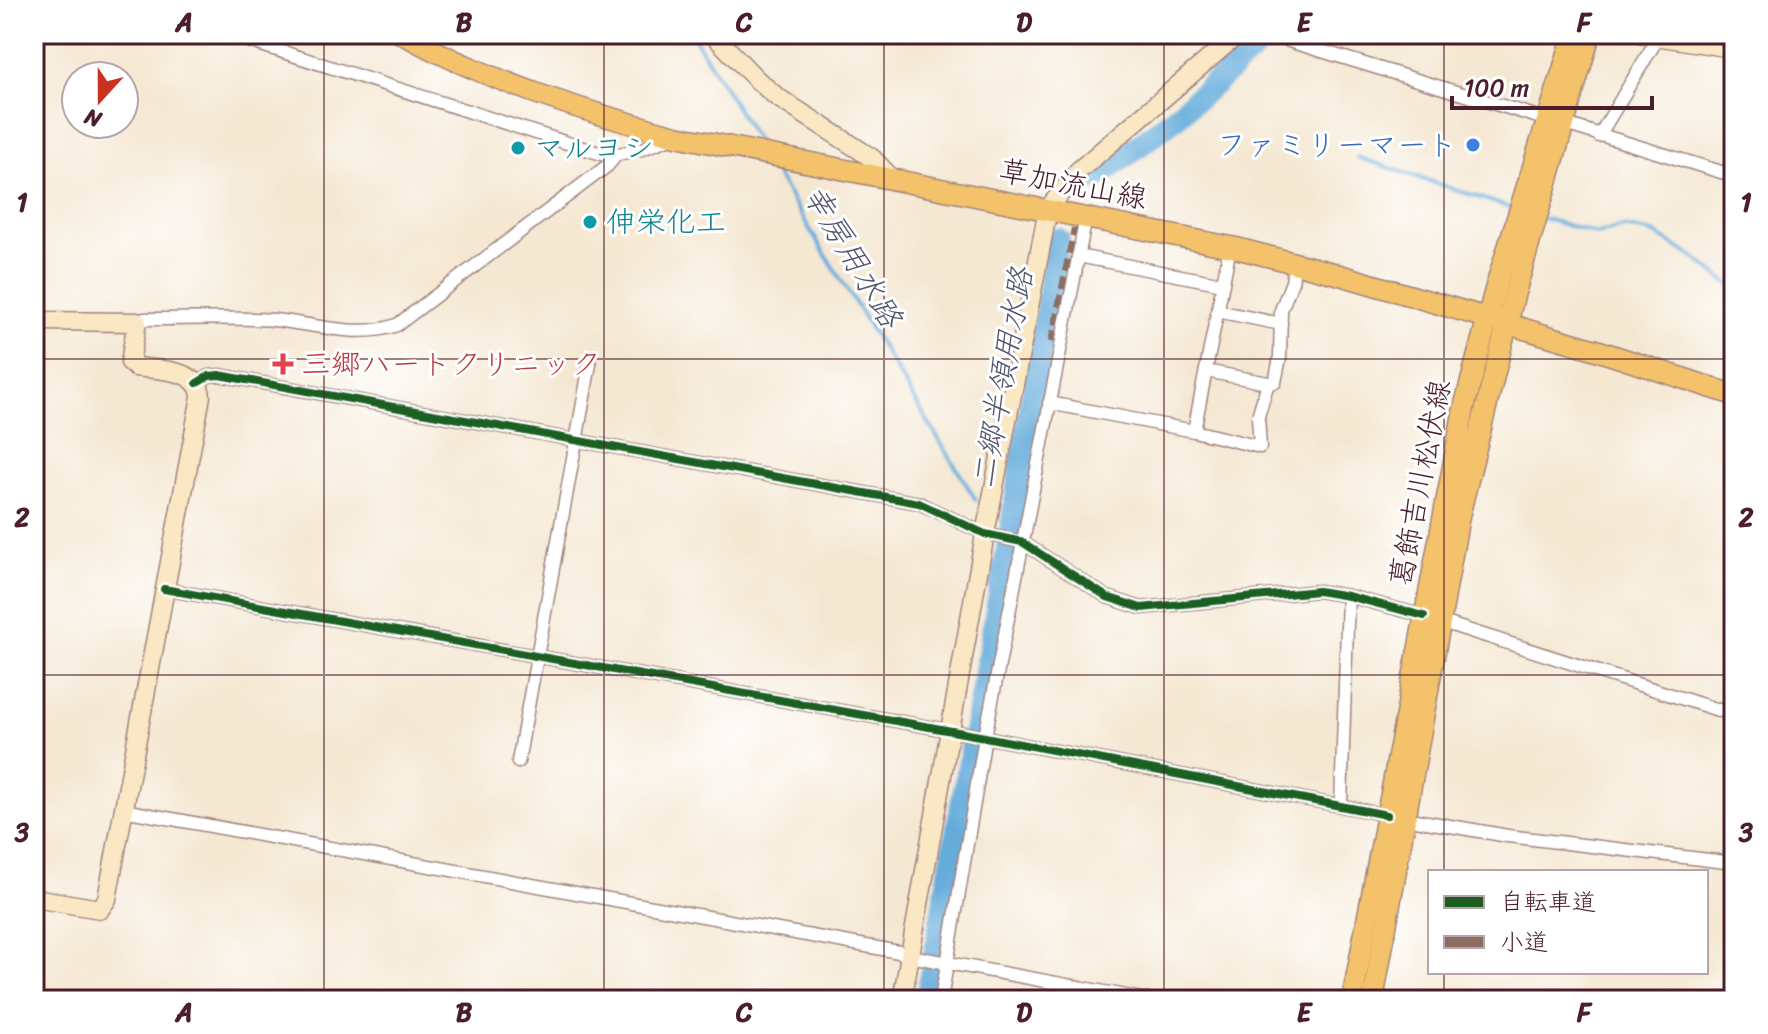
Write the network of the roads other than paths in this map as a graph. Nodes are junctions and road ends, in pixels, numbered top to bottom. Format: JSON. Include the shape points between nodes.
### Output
{"nodes":[{"id":1,"x":227,"y":34,"type":"edge"},
{"id":2,"x":402,"y":34,"type":"edge"},
{"id":3,"x":713,"y":34,"type":"edge"},
{"id":4,"x":1238,"y":34,"type":"edge"},
{"id":5,"x":1574,"y":34,"type":"edge"},
{"id":6,"x":1590,"y":34,"type":"edge"},
{"id":7,"x":1651,"y":35,"type":"edge"},
{"id":8,"x":1289,"y":41,"type":"dead end"},
{"id":9,"x":1729,"y":47,"type":"edge"},
{"id":10,"x":1557,"y":122,"type":"junction"},
{"id":11,"x":676,"y":136,"type":"junction"},
{"id":12,"x":1599,"y":136,"type":"junction"},
{"id":13,"x":614,"y":155,"type":"junction"},
{"id":14,"x":1734,"y":176,"type":"edge"},
{"id":15,"x":893,"y":180,"type":"junction"},
{"id":16,"x":1048,"y":209,"type":"junction"},
{"id":17,"x":1086,"y":217,"type":"junction"},
{"id":18,"x":1230,"y":247,"type":"junction"},
{"id":19,"x":1078,"y":256,"type":"junction"},
{"id":20,"x":1295,"y":263,"type":"junction"},
{"id":21,"x":1223,"y":284,"type":"junction"},
{"id":22,"x":1217,"y":311,"type":"junction"},
{"id":23,"x":34,"y":321,"type":"edge"},
{"id":24,"x":1497,"y":321,"type":"junction"},
{"id":25,"x":137,"y":322,"type":"junction"},
{"id":26,"x":1281,"y":324,"type":"junction"},
{"id":27,"x":590,"y":364,"type":"dead end"},
{"id":28,"x":1206,"y":371,"type":"junction"},
{"id":29,"x":197,"y":383,"type":"junction"},
{"id":30,"x":1268,"y":383,"type":"junction"},
{"id":31,"x":1734,"y":395,"type":"edge"},
{"id":32,"x":1049,"y":403,"type":"junction"},
{"id":33,"x":1194,"y":431,"type":"junction"},
{"id":34,"x":577,"y":441,"type":"junction"},
{"id":35,"x":993,"y":536,"type":"junction"},
{"id":36,"x":1022,"y":542,"type":"junction"},
{"id":37,"x":164,"y":589,"type":"junction"},
{"id":38,"x":1348,"y":596,"type":"junction"},
{"id":39,"x":1432,"y":618,"type":"junction"},
{"id":40,"x":536,"y":658,"type":"junction"},
{"id":41,"x":1734,"y":715,"type":"edge"},
{"id":42,"x":949,"y":733,"type":"junction"},
{"id":43,"x":977,"y":736,"type":"junction"},
{"id":44,"x":518,"y":762,"type":"dead end"},
{"id":45,"x":1341,"y":805,"type":"junction"},
{"id":46,"x":123,"y":810,"type":"junction"},
{"id":47,"x":1396,"y":817,"type":"junction"},
{"id":48,"x":1734,"y":863,"type":"edge"},
{"id":49,"x":35,"y":902,"type":"edge"},
{"id":50,"x":918,"y":958,"type":"junction"},
{"id":51,"x":946,"y":963,"type":"junction"},
{"id":52,"x":902,"y":1000,"type":"edge"},
{"id":53,"x":941,"y":1000,"type":"edge"},
{"id":54,"x":1148,"y":1000,"type":"edge"},
{"id":55,"x":1352,"y":1000,"type":"edge"},
{"id":56,"x":1373,"y":1000,"type":"edge"}],
"edges":[{"from":1,"to":13,"type":"street"},
{"from":2,"to":11,"type":"main road","name":"草加流山線","via":[[535,93]]},
{"from":3,"to":15,"type":"street","via":[[777,97],[872,158]]},
{"from":4,"to":16,"type":"street","via":[[1078,171]]},
{"from":5,"to":10,"type":"main road","name":"葛飾吉川松伏線"},
{"from":6,"to":10,"type":"main road","name":"葛飾吉川松伏線"},
{"from":7,"to":9,"type":"street"},
{"from":7,"to":12,"type":"street"},
{"from":8,"to":10,"type":"street"},
{"from":10,"to":12,"type":"street"},
{"from":10,"to":24,"type":"main road","name":"葛飾吉川松伏線"},
{"from":11,"to":13,"type":"street"},
{"from":11,"to":15,"type":"main road","name":"草加流山線"},
{"from":12,"to":14,"type":"street"},
{"from":13,"to":25,"type":"street","via":[[607,166],[397,325],[380,331],[273,320]]},
{"from":15,"to":16,"type":"main road","name":"草加流山線"},
{"from":16,"to":17,"type":"main road","name":"草加流山線"},
{"from":16,"to":35,"type":"street"},
{"from":17,"to":18,"type":"main road","name":"草加流山線"},
{"from":17,"to":19,"type":"street"},
{"from":18,"to":20,"type":"main road","name":"草加流山線"},
{"from":18,"to":21,"type":"street"},
{"from":19,"to":21,"type":"street"},
{"from":19,"to":32,"type":"street"},
{"from":20,"to":24,"type":"main road","name":"草加流山線"},
{"from":20,"to":26,"type":"street"},
{"from":21,"to":22,"type":"street"},
{"from":22,"to":26,"type":"street"},
{"from":22,"to":28,"type":"street"},
{"from":23,"to":25,"type":"street"},
{"from":24,"to":31,"type":"main road","name":"草加流山線"},
{"from":24,"to":39,"type":"main road","name":"葛飾吉川松伏線","via":[[1459,516]]},
{"from":25,"to":29,"type":"street","via":[[130,362]]},
{"from":26,"to":30,"type":"street","via":[[1275,382]]},
{"from":27,"to":34,"type":"street"},
{"from":28,"to":30,"type":"street"},
{"from":28,"to":33,"type":"street"},
{"from":29,"to":34,"type":"street","via":[[219,375]]},
{"from":29,"to":37,"type":"street","via":[[201,396]]},
{"from":30,"to":33,"type":"street","via":[[1258,416],[1260,447]]},
{"from":32,"to":33,"type":"street"},
{"from":32,"to":36,"type":"street"},
{"from":34,"to":35,"type":"street","via":[[919,503]]},
{"from":34,"to":40,"type":"street"},
{"from":35,"to":36,"type":"street"},
{"from":35,"to":42,"type":"street"},
{"from":36,"to":38,"type":"street","via":[[1107,597],[1141,608],[1318,591]]},
{"from":36,"to":43,"type":"street"},
{"from":37,"to":40,"type":"street"},
{"from":37,"to":46,"type":"street"},
{"from":38,"to":39,"type":"street"},
{"from":38,"to":45,"type":"street"},
{"from":39,"to":41,"type":"street"},
{"from":39,"to":47,"type":"main road","name":"葛飾吉川松伏線"},
{"from":40,"to":42,"type":"street"},
{"from":40,"to":44,"type":"street"},
{"from":42,"to":43,"type":"street"},
{"from":42,"to":50,"type":"street"},
{"from":43,"to":45,"type":"street"},
{"from":43,"to":51,"type":"street"},
{"from":45,"to":47,"type":"street"},
{"from":46,"to":49,"type":"street","via":[[104,906]]},
{"from":46,"to":50,"type":"street"},
{"from":47,"to":48,"type":"street"},
{"from":47,"to":55,"type":"main road","name":"葛飾吉川松伏線"},
{"from":47,"to":56,"type":"main road","name":"葛飾吉川松伏線"},
{"from":50,"to":51,"type":"street"},
{"from":50,"to":52,"type":"street"},
{"from":51,"to":53,"type":"street"},
{"from":51,"to":54,"type":"street"}]}
